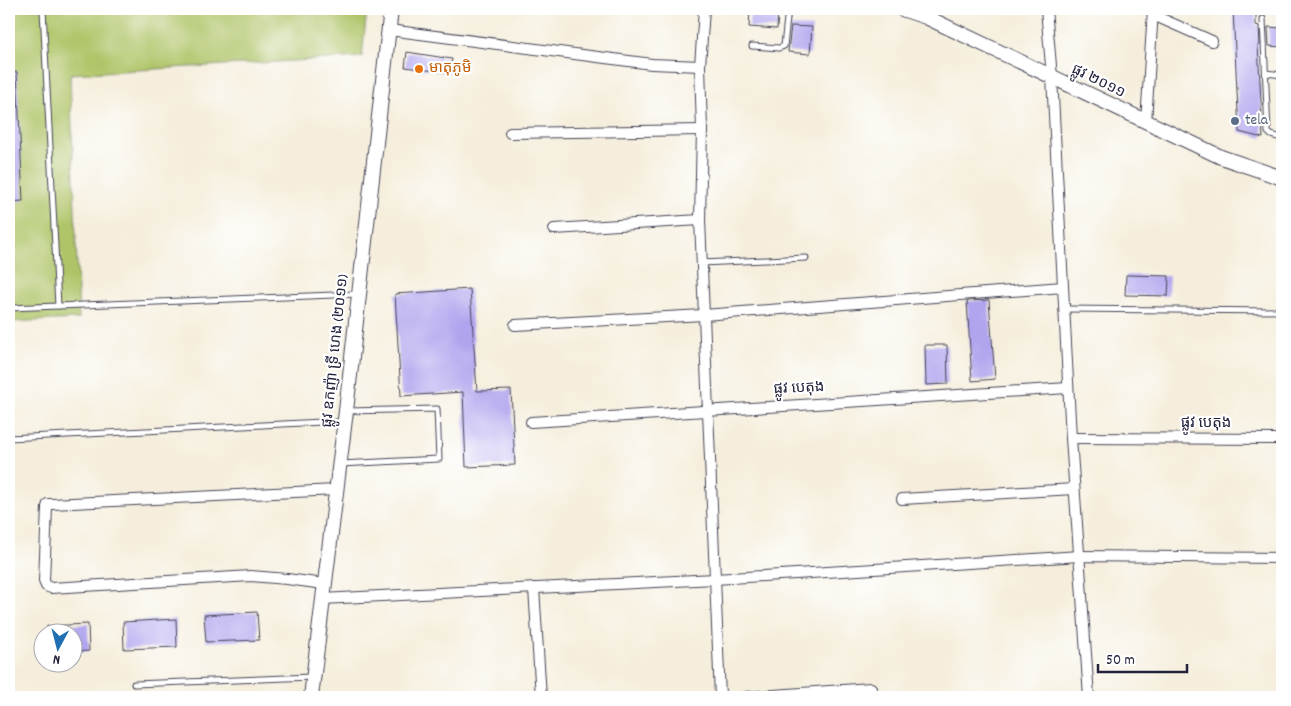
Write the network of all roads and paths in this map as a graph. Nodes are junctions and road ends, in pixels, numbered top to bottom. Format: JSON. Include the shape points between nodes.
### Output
{"nodes":[{"id":1,"x":43,"y":9,"type":"edge"},
{"id":2,"x":391,"y":9,"type":"edge"},
{"id":3,"x":704,"y":9,"type":"edge"},
{"id":4,"x":788,"y":9,"type":"edge"},
{"id":5,"x":902,"y":9,"type":"edge"},
{"id":6,"x":1046,"y":9,"type":"edge"},
{"id":7,"x":1153,"y":12,"type":"edge"},
{"id":8,"x":1263,"y":19,"type":"dead end"},
{"id":9,"x":388,"y":30,"type":"junction"},
{"id":10,"x":1212,"y":41,"type":"dead end"},
{"id":11,"x":752,"y":46,"type":"dead end"},
{"id":12,"x":700,"y":66,"type":"junction"},
{"id":13,"x":1266,"y":73,"type":"junction"},
{"id":14,"x":1282,"y":75,"type":"edge"},
{"id":15,"x":1052,"y":77,"type":"junction"},
{"id":16,"x":1146,"y":123,"type":"junction"},
{"id":17,"x":702,"y":130,"type":"junction"},
{"id":18,"x":510,"y":133,"type":"dead end"},
{"id":19,"x":1282,"y":138,"type":"edge"},
{"id":20,"x":1282,"y":178,"type":"edge"},
{"id":21,"x":700,"y":220,"type":"junction"},
{"id":22,"x":554,"y":230,"type":"dead end"},
{"id":23,"x":806,"y":258,"type":"dead end"},
{"id":24,"x":702,"y":263,"type":"junction"},
{"id":25,"x":1063,"y":287,"type":"junction"},
{"id":26,"x":358,"y":294,"type":"junction"},
{"id":27,"x":58,"y":306,"type":"junction"},
{"id":28,"x":9,"y":308,"type":"edge"},
{"id":29,"x":1064,"y":309,"type":"junction"},
{"id":30,"x":1282,"y":311,"type":"edge"},
{"id":31,"x":704,"y":315,"type":"junction"},
{"id":32,"x":515,"y":325,"type":"dead end"},
{"id":33,"x":1068,"y":388,"type":"junction"},
{"id":34,"x":707,"y":410,"type":"junction"},
{"id":35,"x":345,"y":417,"type":"junction"},
{"id":36,"x":532,"y":422,"type":"dead end"},
{"id":37,"x":9,"y":438,"type":"edge"},
{"id":38,"x":1071,"y":438,"type":"junction"},
{"id":39,"x":1282,"y":439,"type":"edge"},
{"id":40,"x":339,"y":464,"type":"junction"},
{"id":41,"x":1074,"y":489,"type":"junction"},
{"id":42,"x":336,"y":490,"type":"junction"},
{"id":43,"x":902,"y":499,"type":"dead end"},
{"id":44,"x":1080,"y":556,"type":"junction"},
{"id":45,"x":1282,"y":558,"type":"edge"},
{"id":46,"x":715,"y":579,"type":"junction"},
{"id":47,"x":324,"y":584,"type":"junction"},
{"id":48,"x":534,"y":588,"type":"junction"},
{"id":49,"x":322,"y":599,"type":"junction"},
{"id":50,"x":313,"y":677,"type":"junction"},
{"id":51,"x":134,"y":684,"type":"dead end"},
{"id":52,"x":871,"y":688,"type":"dead end"},
{"id":53,"x":311,"y":697,"type":"edge"},
{"id":54,"x":541,"y":697,"type":"edge"},
{"id":55,"x":720,"y":697,"type":"edge"},
{"id":56,"x":746,"y":697,"type":"edge"},
{"id":57,"x":1089,"y":697,"type":"edge"}],
"edges":[{"from":1,"to":27,"type":"lane"},
{"from":2,"to":9,"type":"main road","name":"ផ្លូវ ឧកញ៉ា ទ្រី ហេង (២០១១)"},
{"from":3,"to":12,"type":"street"},
{"from":4,"to":11,"type":"lane","via":[[784,46]]},
{"from":5,"to":15,"type":"main road","name":"ផ្លូវ ២០១១","via":[[926,17]]},
{"from":6,"to":15,"type":"street"},
{"from":7,"to":10,"type":"street"},
{"from":7,"to":16,"type":"street"},
{"from":8,"to":13,"type":"lane"},
{"from":9,"to":12,"type":"street","via":[[652,64]]},
{"from":9,"to":26,"type":"main road","name":"ផ្លូវ ឧកញ៉ា ទ្រី ហេង (២០១១)"},
{"from":12,"to":17,"type":"street"},
{"from":13,"to":14,"type":"lane"},
{"from":13,"to":19,"type":"lane","via":[[1268,132]]},
{"from":15,"to":16,"type":"main road","name":"ផ្លូវ ២០១១"},
{"from":15,"to":25,"type":"street"},
{"from":16,"to":20,"type":"main road","name":"ផ្លូវ ២០១១","via":[[1221,157]]},
{"from":17,"to":18,"type":"street"},
{"from":17,"to":21,"type":"street"},
{"from":21,"to":22,"type":"street"},
{"from":21,"to":24,"type":"street"},
{"from":23,"to":24,"type":"lane"},
{"from":24,"to":31,"type":"street"},
{"from":25,"to":29,"type":"street"},
{"from":25,"to":31,"type":"street"},
{"from":26,"to":27,"type":"lane"},
{"from":26,"to":35,"type":"main road","name":"ផ្លូវ ឧកញ៉ា ទ្រី ហេង (២០១១)"},
{"from":27,"to":28,"type":"lane"},
{"from":29,"to":30,"type":"lane"},
{"from":29,"to":33,"type":"street"},
{"from":31,"to":32,"type":"street"},
{"from":31,"to":34,"type":"street"},
{"from":33,"to":34,"type":"street","name":"ផ្លូវ បេតុង"},
{"from":33,"to":38,"type":"street"},
{"from":34,"to":36,"type":"street","name":"ផ្លូវ បេតុង"},
{"from":34,"to":46,"type":"street"},
{"from":35,"to":37,"type":"lane","via":[[322,422]]},
{"from":35,"to":40,"type":"main road","name":"ផ្លូវ ឧកញ៉ា ទ្រី ហេង (២០១១)"},
{"from":35,"to":40,"type":"lane","via":[[370,411],[437,409],[439,458]]},
{"from":38,"to":39,"type":"street","name":"ផ្លូវ បេតុង"},
{"from":38,"to":41,"type":"street"},
{"from":40,"to":42,"type":"main road","name":"ផ្លូវ ឧកញ៉ា ទ្រី ហេង (២០១១)"},
{"from":41,"to":43,"type":"street"},
{"from":41,"to":44,"type":"street"},
{"from":42,"to":47,"type":"main road","name":"ផ្លូវ ឧកញ៉ា ទ្រី ហេង (២០១១)"},
{"from":42,"to":47,"type":"street","via":[[48,504],[47,507],[44,581],[51,588],[251,576]]},
{"from":44,"to":45,"type":"street"},
{"from":44,"to":46,"type":"street"},
{"from":44,"to":57,"type":"street"},
{"from":46,"to":48,"type":"street"},
{"from":46,"to":55,"type":"street"},
{"from":47,"to":49,"type":"main road","name":"ផ្លូវ ឧកញ៉ា ទ្រី ហេង (២០១១)"},
{"from":48,"to":49,"type":"street"},
{"from":48,"to":54,"type":"street"},
{"from":49,"to":50,"type":"main road","name":"ផ្លូវ ឧកញ៉ា ទ្រី ហេង (២០១១)"},
{"from":50,"to":51,"type":"lane"},
{"from":50,"to":53,"type":"main road","name":"ផ្លូវ ឧកញ៉ា ទ្រី ហេង (២០១១)"},
{"from":52,"to":56,"type":"street"}]}
